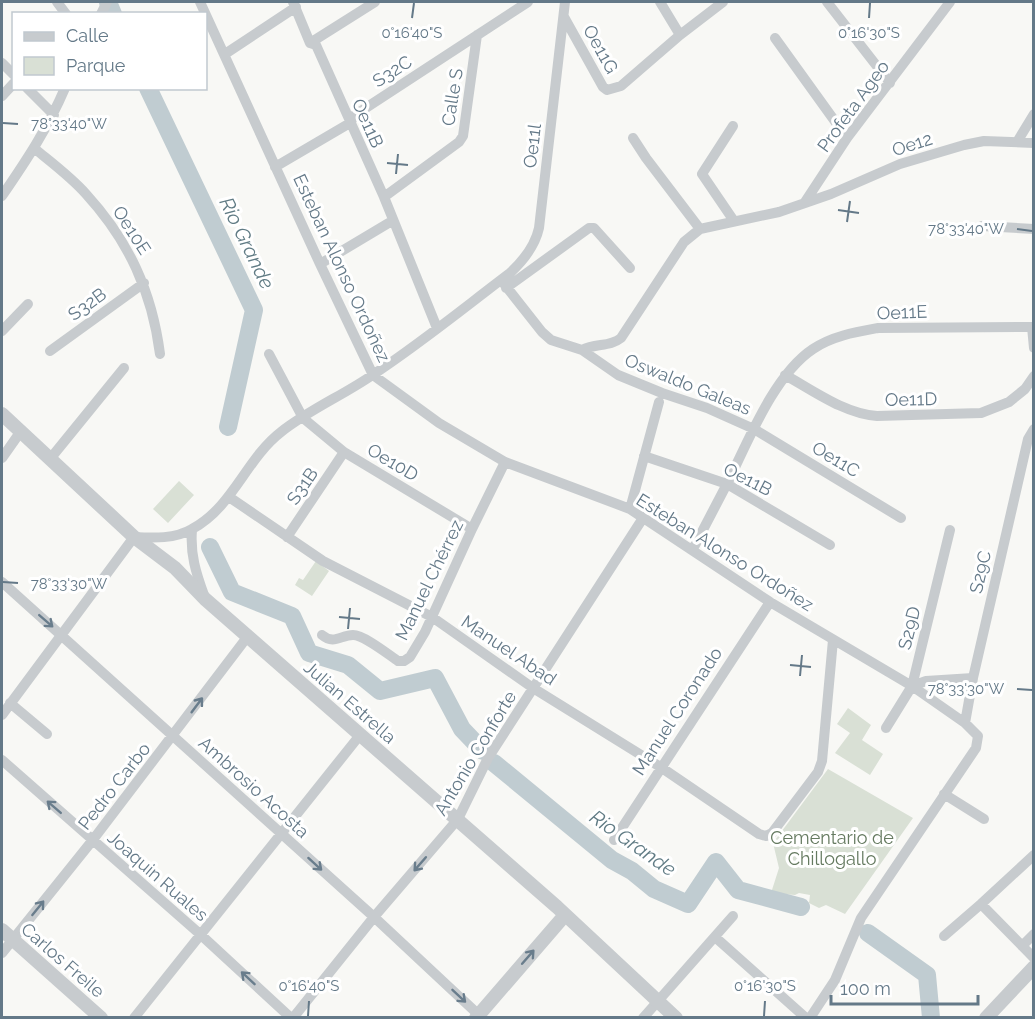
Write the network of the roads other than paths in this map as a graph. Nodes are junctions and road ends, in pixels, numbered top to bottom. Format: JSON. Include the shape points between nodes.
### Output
{"nodes":[{"id":1,"x":375,"y":2,"type":"edge"},
{"id":2,"x":528,"y":2,"type":"edge"},
{"id":3,"x":565,"y":2,"type":"edge"},
{"id":4,"x":660,"y":2,"type":"edge"},
{"id":5,"x":723,"y":2,"type":"edge"},
{"id":6,"x":827,"y":2,"type":"edge"},
{"id":7,"x":950,"y":2,"type":"edge"},
{"id":8,"x":294,"y":4,"type":"edge"},
{"id":9,"x":207,"y":17,"type":"edge"},
{"id":10,"x":564,"y":17,"type":"junction"},
{"id":11,"x":477,"y":35,"type":"junction"},
{"id":12,"x":680,"y":35,"type":"junction"},
{"id":13,"x":775,"y":38,"type":"dead end"},
{"id":14,"x":310,"y":43,"type":"junction"},
{"id":15,"x":225,"y":54,"type":"junction"},
{"id":16,"x":890,"y":83,"type":"junction"},
{"id":17,"x":29,"y":90,"type":"edge"},
{"id":18,"x":63,"y":90,"type":"edge"},
{"id":19,"x":1034,"y":114,"type":"edge"},
{"id":20,"x":54,"y":115,"type":"junction"},
{"id":21,"x":350,"y":123,"type":"junction"},
{"id":22,"x":733,"y":126,"type":"dead end"},
{"id":23,"x":633,"y":138,"type":"dead end"},
{"id":24,"x":847,"y":138,"type":"junction"},
{"id":25,"x":1017,"y":142,"type":"junction"},
{"id":26,"x":1034,"y":143,"type":"edge"},
{"id":27,"x":35,"y":148,"type":"junction"},
{"id":28,"x":276,"y":167,"type":"junction"},
{"id":29,"x":2,"y":196,"type":"edge"},
{"id":30,"x":384,"y":198,"type":"junction"},
{"id":31,"x":805,"y":202,"type":"junction"},
{"id":32,"x":392,"y":221,"type":"junction"},
{"id":33,"x":734,"y":221,"type":"junction"},
{"id":34,"x":982,"y":226,"type":"dead end"},
{"id":35,"x":700,"y":229,"type":"junction"},
{"id":36,"x":1034,"y":229,"type":"edge"},
{"id":37,"x":320,"y":264,"type":"junction"},
{"id":38,"x":630,"y":268,"type":"dead end"},
{"id":39,"x":144,"y":283,"type":"junction"},
{"id":40,"x":503,"y":284,"type":"junction"},
{"id":41,"x":28,"y":304,"type":"dead end"},
{"id":42,"x":1033,"y":327,"type":"edge"},
{"id":43,"x":437,"y":328,"type":"junction"},
{"id":44,"x":2,"y":331,"type":"edge"},
{"id":45,"x":1034,"y":348,"type":"edge"},
{"id":46,"x":582,"y":350,"type":"junction"},
{"id":47,"x":50,"y":351,"type":"dead end"},
{"id":48,"x":160,"y":354,"type":"dead end"},
{"id":49,"x":269,"y":354,"type":"dead end"},
{"id":50,"x":124,"y":369,"type":"dead end"},
{"id":51,"x":373,"y":375,"type":"junction"},
{"id":52,"x":785,"y":375,"type":"junction"},
{"id":53,"x":1034,"y":376,"type":"edge"},
{"id":54,"x":659,"y":402,"type":"dead end"},
{"id":55,"x":2,"y":414,"type":"edge"},
{"id":56,"x":303,"y":417,"type":"junction"},
{"id":57,"x":754,"y":429,"type":"junction"},
{"id":58,"x":1034,"y":429,"type":"edge"},
{"id":59,"x":21,"y":431,"type":"junction"},
{"id":60,"x":344,"y":452,"type":"junction"},
{"id":61,"x":644,"y":456,"type":"junction"},
{"id":62,"x":2,"y":458,"type":"edge"},
{"id":63,"x":51,"y":459,"type":"junction"},
{"id":64,"x":505,"y":462,"type":"junction"},
{"id":65,"x":727,"y":484,"type":"junction"},
{"id":66,"x":229,"y":497,"type":"junction"},
{"id":67,"x":630,"y":510,"type":"junction"},
{"id":68,"x":643,"y":518,"type":"junction"},
{"id":69,"x":902,"y":518,"type":"dead end"},
{"id":70,"x":472,"y":529,"type":"junction"},
{"id":71,"x":192,"y":530,"type":"junction"},
{"id":72,"x":950,"y":530,"type":"dead end"},
{"id":73,"x":134,"y":537,"type":"junction"},
{"id":74,"x":287,"y":537,"type":"junction"},
{"id":75,"x":830,"y":545,"type":"dead end"},
{"id":76,"x":693,"y":549,"type":"junction"},
{"id":77,"x":2,"y":582,"type":"edge"},
{"id":78,"x":205,"y":598,"type":"junction"},
{"id":79,"x":770,"y":602,"type":"junction"},
{"id":80,"x":432,"y":617,"type":"junction"},
{"id":81,"x":322,"y":634,"type":"dead end"},
{"id":82,"x":61,"y":635,"type":"junction"},
{"id":83,"x":248,"y":636,"type":"junction"},
{"id":84,"x":833,"y":640,"type":"junction"},
{"id":85,"x":973,"y":678,"type":"junction"},
{"id":86,"x":912,"y":686,"type":"junction"},
{"id":87,"x":533,"y":688,"type":"junction"},
{"id":88,"x":10,"y":703,"type":"junction"},
{"id":89,"x":2,"y":714,"type":"edge"},
{"id":90,"x":965,"y":723,"type":"junction"},
{"id":91,"x":886,"y":728,"type":"dead end"},
{"id":92,"x":47,"y":734,"type":"dead end"},
{"id":93,"x":360,"y":735,"type":"junction"},
{"id":94,"x":173,"y":736,"type":"junction"},
{"id":95,"x":2,"y":760,"type":"edge"},
{"id":96,"x":662,"y":768,"type":"junction"},
{"id":97,"x":944,"y":794,"type":"junction"},
{"id":98,"x":458,"y":819,"type":"junction"},
{"id":99,"x":984,"y":819,"type":"dead end"},
{"id":100,"x":281,"y":835,"type":"junction"},
{"id":101,"x":614,"y":840,"type":"dead end"},
{"id":102,"x":92,"y":841,"type":"junction"},
{"id":103,"x":1034,"y":855,"type":"edge"},
{"id":104,"x":981,"y":904,"type":"junction"},
{"id":105,"x":565,"y":915,"type":"junction"},
{"id":106,"x":733,"y":916,"type":"dead end"},
{"id":107,"x":374,"y":917,"type":"junction"},
{"id":108,"x":1034,"y":934,"type":"edge"},
{"id":109,"x":7,"y":935,"type":"edge"},
{"id":110,"x":201,"y":935,"type":"junction"},
{"id":111,"x":944,"y":936,"type":"dead end"},
{"id":112,"x":716,"y":938,"type":"junction"},
{"id":113,"x":1022,"y":946,"type":"junction"},
{"id":114,"x":2,"y":953,"type":"edge"},
{"id":115,"x":1034,"y":958,"type":"edge"},
{"id":116,"x":1034,"y":967,"type":"edge"},
{"id":117,"x":658,"y":1001,"type":"junction"},
{"id":118,"x":479,"y":1016,"type":"edge"},
{"id":119,"x":101,"y":1017,"type":"edge"},
{"id":120,"x":134,"y":1017,"type":"edge"},
{"id":121,"x":292,"y":1017,"type":"edge"},
{"id":122,"x":643,"y":1017,"type":"edge"},
{"id":123,"x":676,"y":1017,"type":"edge"},
{"id":124,"x":808,"y":1017,"type":"edge"},
{"id":125,"x":986,"y":1017,"type":"edge"}],
"edges":[{"from":1,"to":14,"type":"street"},
{"from":2,"to":11,"type":"street","name":"S32C"},
{"from":3,"to":10,"type":"street","name":"Oe11l"},
{"from":4,"to":12,"type":"street"},
{"from":5,"to":12,"type":"street"},
{"from":6,"to":16,"type":"street"},
{"from":7,"to":16,"type":"street","name":"Profeta Ageo"},
{"from":8,"to":14,"type":"street","name":"Oe11B"},
{"from":8,"to":15,"type":"street"},
{"from":9,"to":15,"type":"street","name":"Esteban Alonso Ordoñez"},
{"from":10,"to":12,"type":"street","name":"Oe11G","via":[[607,90],[621,86]]},
{"from":10,"to":40,"type":"street","name":"Oe11l","via":[[539,228],[536,240]]},
{"from":11,"to":21,"type":"street","name":"S32C"},
{"from":11,"to":30,"type":"street","name":"Calle S","via":[[463,136]]},
{"from":13,"to":24,"type":"street"},
{"from":14,"to":21,"type":"street","name":"Oe11B","via":[[316,45]]},
{"from":15,"to":28,"type":"street","name":"Esteban Alonso Ordoñez"},
{"from":16,"to":24,"type":"street","name":"Profeta Ageo"},
{"from":17,"to":20,"type":"street"},
{"from":18,"to":20,"type":"street"},
{"from":19,"to":25,"type":"street"},
{"from":20,"to":27,"type":"street"},
{"from":21,"to":28,"type":"street","name":"S32C"},
{"from":21,"to":30,"type":"street","name":"Oe11B"},
{"from":22,"to":33,"type":"street","via":[[702,174]]},
{"from":23,"to":35,"type":"street"},
{"from":24,"to":31,"type":"street","name":"Profeta Ageo"},
{"from":25,"to":26,"type":"street","name":"Oe12"},
{"from":25,"to":31,"type":"street","name":"Oe12","via":[[979,142],[954,148],[900,164]]},
{"from":27,"to":29,"type":"street"},
{"from":27,"to":39,"type":"street","name":"Oe10E","via":[[86,194],[123,242]]},
{"from":28,"to":37,"type":"street","name":"Esteban Alonso Ordoñez"},
{"from":30,"to":32,"type":"street","name":"Oe11B"},
{"from":31,"to":33,"type":"street"},
{"from":32,"to":37,"type":"street"},
{"from":32,"to":43,"type":"street","name":"Oe11B"},
{"from":33,"to":35,"type":"street"},
{"from":34,"to":36,"type":"street"},
{"from":35,"to":46,"type":"street","via":[[684,242],[621,338],[616,343]]},
{"from":37,"to":51,"type":"street","name":"Esteban Alonso Ordoñez"},
{"from":38,"to":40,"type":"street","via":[[590,228]]},
{"from":39,"to":47,"type":"street","name":"S32B"},
{"from":39,"to":48,"type":"street","name":"Oe10E","via":[[156,322]]},
{"from":40,"to":43,"type":"street"},
{"from":40,"to":46,"type":"street","name":"Oswaldo Galeas","via":[[551,340]]},
{"from":41,"to":44,"type":"street"},
{"from":42,"to":45,"type":"street"},
{"from":42,"to":52,"type":"street","name":"Oe11E","via":[[878,328],[856,332],[814,348]]},
{"from":43,"to":51,"type":"street"},
{"from":46,"to":57,"type":"street","name":"Oswaldo Galeas","via":[[618,375]]},
{"from":49,"to":56,"type":"street"},
{"from":50,"to":63,"type":"street"},
{"from":51,"to":56,"type":"street"},
{"from":51,"to":64,"type":"street","name":"Esteban Alonso Ordoñez","via":[[439,423]]},
{"from":52,"to":53,"type":"street","name":"Oe11D","via":[[851,411],[877,416],[981,413],[1009,402]]},
{"from":52,"to":57,"type":"street","name":"Oe11E"},
{"from":54,"to":61,"type":"street"},
{"from":55,"to":59,"type":"street","name":"Julian Estrella"},
{"from":56,"to":60,"type":"street","name":"Oe10D"},
{"from":56,"to":66,"type":"street","via":[[280,432]]},
{"from":57,"to":65,"type":"street","name":"Oe11E"},
{"from":57,"to":69,"type":"street","name":"Oe11C"},
{"from":58,"to":85,"type":"street","name":"S29C","via":[[1028,439]]},
{"from":59,"to":62,"type":"street"},
{"from":59,"to":63,"type":"street","name":"Julian Estrella"},
{"from":60,"to":70,"type":"street","name":"Oe10D"},
{"from":60,"to":74,"type":"street","name":"S31B"},
{"from":61,"to":65,"type":"street","name":"Oe11B"},
{"from":61,"to":67,"type":"street"},
{"from":63,"to":73,"type":"street","name":"Julian Estrella"},
{"from":64,"to":67,"type":"street","name":"Esteban Alonso Ordoñez"},
{"from":64,"to":70,"type":"street","name":"Manuel Chérrez"},
{"from":65,"to":75,"type":"street","name":"Oe11B"},
{"from":65,"to":76,"type":"street","name":"Oe11E"},
{"from":66,"to":71,"type":"street"},
{"from":66,"to":74,"type":"street","name":"Manuel Abad"},
{"from":67,"to":68,"type":"street","name":"Esteban Alonso Ordoñez"},
{"from":68,"to":76,"type":"street","name":"Esteban Alonso Ordoñez"},
{"from":68,"to":87,"type":"street","name":"Antonio Conforte"},
{"from":70,"to":80,"type":"street","name":"Manuel Chérrez"},
{"from":71,"to":73,"type":"street","via":[[171,537]]},
{"from":71,"to":78,"type":"street","via":[[193,561]]},
{"from":72,"to":86,"type":"street","name":"S29D"},
{"from":73,"to":78,"type":"street","name":"Julian Estrella","via":[[175,568]]},
{"from":73,"to":82,"type":"street"},
{"from":74,"to":80,"type":"street","name":"Manuel Abad","via":[[323,561]]},
{"from":76,"to":79,"type":"street","name":"Esteban Alonso Ordoñez"},
{"from":77,"to":82,"type":"street","name":"Ambrosio Acosta","one_way":true},
{"from":78,"to":83,"type":"street","name":"Julian Estrella"},
{"from":79,"to":84,"type":"street","name":"Esteban Alonso Ordoñez"},
{"from":79,"to":96,"type":"street","name":"Manuel Coronado"},
{"from":80,"to":81,"type":"street","name":"Manuel Chérrez","via":[[404,661],[363,638],[353,635],[336,639]]},
{"from":80,"to":87,"type":"street","name":"Manuel Abad"},
{"from":82,"to":88,"type":"street"},
{"from":82,"to":94,"type":"street","name":"Ambrosio Acosta"},
{"from":83,"to":93,"type":"street","name":"Julian Estrella"},
{"from":94,"to":83,"type":"street","name":"Pedro Carbo","one_way":true},
{"from":84,"to":86,"type":"street","name":"Esteban Alonso Ordoñez"},
{"from":84,"to":96,"type":"street","name":"Manuel Abad","via":[[822,761],[772,833],[759,834]]},
{"from":85,"to":86,"type":"street","via":[[926,681]]},
{"from":85,"to":90,"type":"street","name":"S29C"},
{"from":86,"to":90,"type":"street","name":"Esteban Alonso Ordoñez"},
{"from":86,"to":91,"type":"street","name":"S29D"},
{"from":87,"to":96,"type":"street","name":"Manuel Abad"},
{"from":87,"to":98,"type":"street","name":"Antonio Conforte","via":[[488,758]]},
{"from":88,"to":89,"type":"street"},
{"from":88,"to":92,"type":"street"},
{"from":90,"to":97,"type":"street","name":"Esteban Alonso Ordoñez","via":[[979,739]]},
{"from":93,"to":98,"type":"street","name":"Julian Estrella"},
{"from":93,"to":100,"type":"street"},
{"from":94,"to":100,"type":"street","name":"Ambrosio Acosta"},
{"from":94,"to":102,"type":"street","name":"Pedro Carbo"},
{"from":102,"to":95,"type":"street","name":"Joaquin Ruales","one_way":true},
{"from":96,"to":101,"type":"street","name":"Manuel Coronado"},
{"from":97,"to":99,"type":"street"},
{"from":97,"to":124,"type":"street","via":[[861,918],[835,980]]},
{"from":98,"to":105,"type":"street","name":"Julian Estrella"},
{"from":98,"to":107,"type":"street","name":"Antonio Conforte","one_way":true},
{"from":100,"to":107,"type":"street","name":"Ambrosio Acosta","one_way":true},
{"from":100,"to":110,"type":"street"},
{"from":109,"to":102,"type":"street","name":"Pedro Carbo","one_way":true},
{"from":102,"to":110,"type":"street","name":"Joaquin Ruales"},
{"from":103,"to":104,"type":"street"},
{"from":104,"to":111,"type":"street"},
{"from":104,"to":113,"type":"street"},
{"from":105,"to":117,"type":"street","name":"Julian Estrella"},
{"from":118,"to":105,"type":"street","one_way":true},
{"from":106,"to":112,"type":"street"},
{"from":107,"to":118,"type":"street","name":"Ambrosio Acosta","one_way":true},
{"from":107,"to":121,"type":"street","name":"Antonio Conforte"},
{"from":108,"to":113,"type":"street"},
{"from":109,"to":114,"type":"street","name":"Pedro Carbo"},
{"from":109,"to":119,"type":"street","name":"Carlos Freile"},
{"from":110,"to":120,"type":"street"},
{"from":121,"to":110,"type":"street","name":"Joaquin Ruales","one_way":true},
{"from":112,"to":117,"type":"street"},
{"from":112,"to":124,"type":"street"},
{"from":113,"to":115,"type":"street"},
{"from":116,"to":125,"type":"street"},
{"from":117,"to":122,"type":"street"},
{"from":117,"to":123,"type":"street","name":"Julian Estrella"}]}
